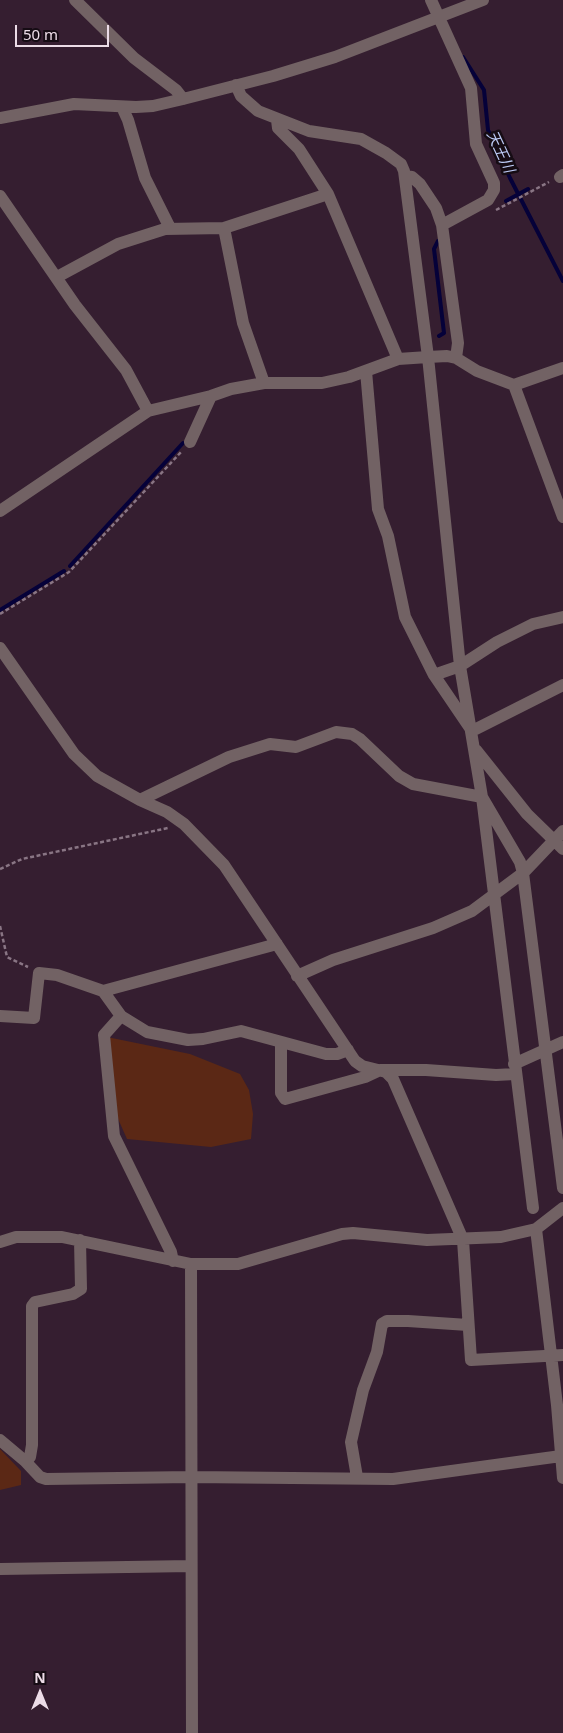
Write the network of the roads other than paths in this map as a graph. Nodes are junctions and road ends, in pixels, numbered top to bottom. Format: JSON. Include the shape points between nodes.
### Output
{"nodes":[{"id":1,"x":75,"y":0,"type":"edge"},
{"id":2,"x":430,"y":0,"type":"edge"},
{"id":3,"x":483,"y":0,"type":"edge"},
{"id":4,"x":438,"y":18,"type":"junction"},
{"id":5,"x":236,"y":86,"type":"junction"},
{"id":6,"x":183,"y":99,"type":"junction"},
{"id":7,"x":122,"y":107,"type":"junction"},
{"id":8,"x":0,"y":118,"type":"edge"},
{"id":9,"x":277,"y":120,"type":"junction"},
{"id":10,"x":405,"y":176,"type":"junction"},
{"id":11,"x":328,"y":194,"type":"junction"},
{"id":12,"x":0,"y":196,"type":"edge"},
{"id":13,"x":442,"y":225,"type":"junction"},
{"id":14,"x":170,"y":228,"type":"junction"},
{"id":15,"x":224,"y":228,"type":"junction"},
{"id":16,"x":57,"y":277,"type":"junction"},
{"id":17,"x":428,"y":357,"type":"junction"},
{"id":18,"x":456,"y":358,"type":"junction"},
{"id":19,"x":398,"y":359,"type":"junction"},
{"id":20,"x":563,"y":368,"type":"edge"},
{"id":21,"x":366,"y":371,"type":"junction"},
{"id":22,"x":264,"y":383,"type":"junction"},
{"id":23,"x":514,"y":385,"type":"junction"},
{"id":24,"x":211,"y":396,"type":"junction"},
{"id":25,"x":148,"y":411,"type":"junction"},
{"id":26,"x":190,"y":442,"type":"road end"},
{"id":27,"x":0,"y":511,"type":"edge"},
{"id":28,"x":563,"y":517,"type":"edge"},
{"id":29,"x":563,"y":616,"type":"edge"},
{"id":30,"x":0,"y":648,"type":"edge"},
{"id":31,"x":460,"y":666,"type":"junction"},
{"id":32,"x":434,"y":675,"type":"junction"},
{"id":33,"x":563,"y":685,"type":"edge"},
{"id":34,"x":472,"y":730,"type":"junction"},
{"id":35,"x":476,"y":749,"type":"junction"},
{"id":36,"x":482,"y":797,"type":"junction"},
{"id":37,"x":140,"y":800,"type":"junction"},
{"id":38,"x":558,"y":835,"type":"edge"},
{"id":39,"x":563,"y":849,"type":"edge"},
{"id":40,"x":523,"y":872,"type":"junction"},
{"id":41,"x":494,"y":894,"type":"junction"},
{"id":42,"x":277,"y":944,"type":"junction"},
{"id":43,"x":297,"y":976,"type":"junction"},
{"id":44,"x":103,"y":991,"type":"junction"},
{"id":45,"x":0,"y":1016,"type":"edge"},
{"id":46,"x":120,"y":1016,"type":"junction"},
{"id":47,"x":281,"y":1042,"type":"junction"},
{"id":48,"x":563,"y":1042,"type":"edge"},
{"id":49,"x":348,"y":1050,"type":"junction"},
{"id":50,"x":545,"y":1051,"type":"junction"},
{"id":51,"x":515,"y":1069,"type":"junction"},
{"id":52,"x":380,"y":1070,"type":"junction"},
{"id":53,"x":563,"y":1188,"type":"edge"},
{"id":54,"x":533,"y":1208,"type":"dead end"},
{"id":55,"x":563,"y":1208,"type":"edge"},
{"id":56,"x":536,"y":1229,"type":"junction"},
{"id":57,"x":80,"y":1240,"type":"junction"},
{"id":58,"x":463,"y":1240,"type":"junction"},
{"id":59,"x":0,"y":1242,"type":"edge"},
{"id":60,"x":173,"y":1261,"type":"junction"},
{"id":61,"x":191,"y":1264,"type":"junction"},
{"id":62,"x":468,"y":1325,"type":"junction"},
{"id":63,"x":557,"y":1356,"type":"edge"},
{"id":64,"x":562,"y":1437,"type":"edge"},
{"id":65,"x":0,"y":1440,"type":"edge"},
{"id":66,"x":561,"y":1456,"type":"junction"},
{"id":67,"x":25,"y":1461,"type":"junction"},
{"id":68,"x":191,"y":1477,"type":"junction"},
{"id":69,"x":357,"y":1477,"type":"junction"},
{"id":70,"x":563,"y":1478,"type":"edge"},
{"id":71,"x":191,"y":1566,"type":"junction"},
{"id":72,"x":0,"y":1569,"type":"edge"},
{"id":73,"x":192,"y":1733,"type":"edge"}],
"edges":[{"from":1,"to":6,"type":"street","via":[[134,58]]},
{"from":2,"to":4,"type":"street"},
{"from":3,"to":4,"type":"street"},
{"from":4,"to":5,"type":"street","via":[[335,57]]},
{"from":4,"to":13,"type":"street","via":[[471,88],[476,144],[494,183],[488,200]]},
{"from":5,"to":6,"type":"street"},
{"from":5,"to":9,"type":"street","via":[[248,103]]},
{"from":6,"to":7,"type":"street","via":[[153,106]]},
{"from":7,"to":8,"type":"street","via":[[74,104]]},
{"from":7,"to":14,"type":"street","via":[[145,178]]},
{"from":9,"to":10,"type":"street","via":[[309,131],[361,139],[401,164]]},
{"from":9,"to":11,"type":"street","via":[[278,128],[299,148]]},
{"from":10,"to":13,"type":"street","via":[[420,184],[436,208]]},
{"from":10,"to":17,"type":"street"},
{"from":11,"to":15,"type":"street"},
{"from":11,"to":19,"type":"street"},
{"from":12,"to":16,"type":"street"},
{"from":13,"to":18,"type":"street","via":[[458,343]]},
{"from":14,"to":15,"type":"street"},
{"from":14,"to":16,"type":"street","via":[[118,244]]},
{"from":15,"to":22,"type":"street","via":[[243,323]]},
{"from":16,"to":25,"type":"street","via":[[126,370]]},
{"from":17,"to":18,"type":"street"},
{"from":17,"to":19,"type":"street"},
{"from":17,"to":31,"type":"street"},
{"from":18,"to":23,"type":"street","via":[[478,371]]},
{"from":19,"to":21,"type":"street"},
{"from":20,"to":23,"type":"street"},
{"from":21,"to":22,"type":"street","via":[[322,383]]},
{"from":21,"to":32,"type":"street","via":[[378,508],[388,536],[405,617]]},
{"from":22,"to":24,"type":"street"},
{"from":23,"to":28,"type":"street"},
{"from":24,"to":25,"type":"street"},
{"from":24,"to":26,"type":"street"},
{"from":25,"to":27,"type":"street"},
{"from":29,"to":31,"type":"street","via":[[533,624]]},
{"from":30,"to":37,"type":"street","via":[[74,754],[98,776]]},
{"from":31,"to":32,"type":"street"},
{"from":31,"to":34,"type":"street"},
{"from":32,"to":34,"type":"street"},
{"from":33,"to":34,"type":"street"},
{"from":34,"to":35,"type":"street"},
{"from":35,"to":36,"type":"street"},
{"from":35,"to":38,"type":"street","via":[[527,814]]},
{"from":36,"to":37,"type":"street","via":[[413,784],[399,776],[360,739],[352,734],[336,732],[296,747],[270,744],[238,754]]},
{"from":36,"to":40,"type":"street"},
{"from":36,"to":41,"type":"street"},
{"from":37,"to":42,"type":"street","via":[[184,824],[224,865]]},
{"from":38,"to":39,"type":"street"},
{"from":38,"to":40,"type":"street"},
{"from":40,"to":41,"type":"street"},
{"from":40,"to":50,"type":"street"},
{"from":41,"to":43,"type":"street","via":[[472,911],[449,921],[333,960]]},
{"from":41,"to":51,"type":"street"},
{"from":42,"to":43,"type":"street"},
{"from":42,"to":44,"type":"street"},
{"from":43,"to":49,"type":"street"},
{"from":44,"to":45,"type":"street","via":[[39,973],[34,1018]]},
{"from":44,"to":46,"type":"street"},
{"from":46,"to":47,"type":"street","via":[[147,1032],[188,1040],[242,1031]]},
{"from":46,"to":60,"type":"street","via":[[104,1035],[114,1136],[172,1252]]},
{"from":47,"to":49,"type":"street","via":[[326,1054]]},
{"from":47,"to":52,"type":"street","via":[[281,1093],[285,1099]]},
{"from":48,"to":50,"type":"street"},
{"from":49,"to":52,"type":"street","via":[[362,1066]]},
{"from":50,"to":51,"type":"street"},
{"from":50,"to":53,"type":"street"},
{"from":51,"to":52,"type":"street","via":[[496,1075]]},
{"from":51,"to":54,"type":"street"},
{"from":52,"to":58,"type":"street","via":[[393,1079]]},
{"from":55,"to":56,"type":"street"},
{"from":56,"to":58,"type":"street","via":[[501,1237]]},
{"from":56,"to":63,"type":"street"},
{"from":57,"to":59,"type":"street","via":[[45,1236],[16,1237]]},
{"from":57,"to":60,"type":"street"},
{"from":57,"to":67,"type":"street","via":[[81,1289],[73,1294],[35,1302],[32,1306],[32,1446],[30,1457]]},
{"from":58,"to":61,"type":"street","via":[[353,1233],[238,1264]]},
{"from":58,"to":62,"type":"street"},
{"from":60,"to":61,"type":"street"},
{"from":61,"to":68,"type":"street"},
{"from":62,"to":63,"type":"street","via":[[471,1360]]},
{"from":62,"to":69,"type":"street","via":[[408,1321],[382,1324],[352,1442]]},
{"from":63,"to":64,"type":"street"},
{"from":64,"to":66,"type":"street"},
{"from":65,"to":67,"type":"street"},
{"from":66,"to":69,"type":"street","via":[[393,1479]]},
{"from":66,"to":70,"type":"street"},
{"from":67,"to":68,"type":"street","via":[[46,1479]]},
{"from":68,"to":69,"type":"street"},
{"from":68,"to":71,"type":"street"},
{"from":71,"to":72,"type":"street"},
{"from":71,"to":73,"type":"street"}]}
